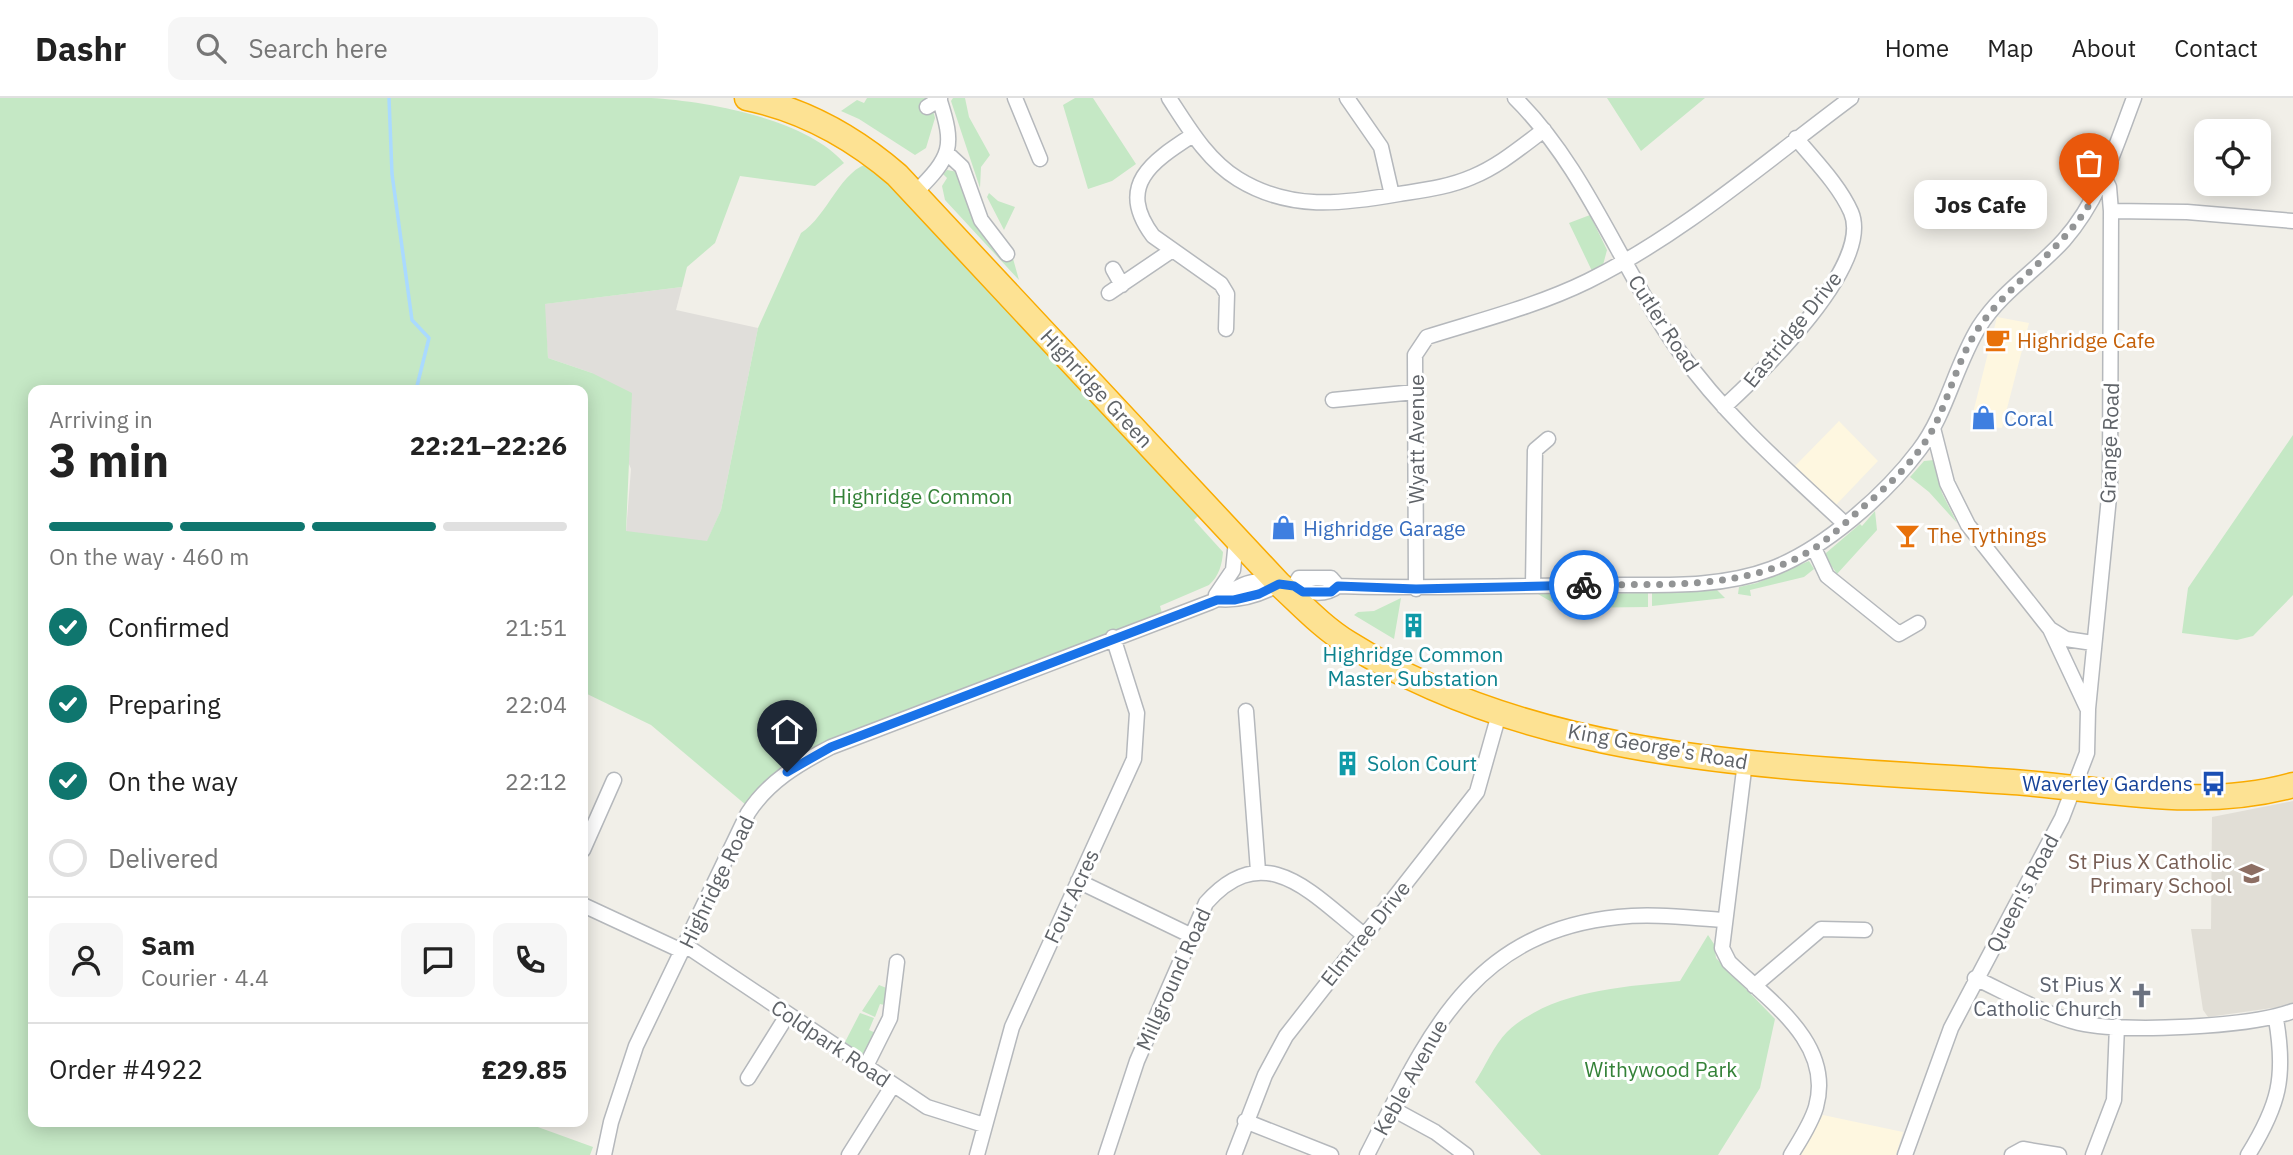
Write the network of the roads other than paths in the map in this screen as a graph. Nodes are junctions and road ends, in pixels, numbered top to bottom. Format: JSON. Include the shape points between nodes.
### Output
{"nodes":[{"id":1,"x":749,"y":98,"type":"edge"},
{"id":2,"x":1015,"y":98,"type":"edge"},
{"id":3,"x":1169,"y":98,"type":"edge"},
{"id":4,"x":1347,"y":98,"type":"edge"},
{"id":5,"x":1515,"y":98,"type":"edge"},
{"id":6,"x":1851,"y":98,"type":"edge"},
{"id":7,"x":2134,"y":98,"type":"edge"},
{"id":8,"x":935,"y":101,"type":"edge"},
{"id":9,"x":1544,"y":130,"type":"junction"},
{"id":10,"x":1193,"y":135,"type":"junction"},
{"id":11,"x":1796,"y":138,"type":"junction"},
{"id":12,"x":947,"y":153,"type":"junction"},
{"id":13,"x":1040,"y":159,"type":"dead end"},
{"id":14,"x":2104,"y":177,"type":"junction"},
{"id":15,"x":915,"y":193,"type":"junction"},
{"id":16,"x":1392,"y":195,"type":"junction"},
{"id":17,"x":2111,"y":211,"type":"junction"},
{"id":18,"x":2293,"y":220,"type":"edge"},
{"id":19,"x":1171,"y":251,"type":"junction"},
{"id":20,"x":1007,"y":254,"type":"dead end"},
{"id":21,"x":1624,"y":261,"type":"junction"},
{"id":22,"x":1113,"y":269,"type":"dead end"},
{"id":23,"x":1122,"y":285,"type":"junction"},
{"id":24,"x":1108,"y":293,"type":"dead end"},
{"id":25,"x":1226,"y":329,"type":"dead end"},
{"id":26,"x":1415,"y":392,"type":"junction"},
{"id":27,"x":1333,"y":400,"type":"dead end"},
{"id":28,"x":1724,"y":407,"type":"junction"},
{"id":29,"x":1933,"y":428,"type":"junction"},
{"id":30,"x":1548,"y":439,"type":"dead end"},
{"id":31,"x":1844,"y":523,"type":"junction"},
{"id":32,"x":1236,"y":541,"type":"junction"},
{"id":33,"x":1814,"y":548,"type":"junction"},
{"id":34,"x":1287,"y":585,"type":"junction"},
{"id":35,"x":1533,"y":586,"type":"junction"},
{"id":36,"x":1416,"y":589,"type":"junction"},
{"id":37,"x":1214,"y":601,"type":"junction"},
{"id":38,"x":1917,"y":623,"type":"dead end"},
{"id":39,"x":2050,"y":629,"type":"junction"},
{"id":40,"x":1114,"y":637,"type":"junction"},
{"id":41,"x":2093,"y":643,"type":"junction"},
{"id":42,"x":2088,"y":710,"type":"junction"},
{"id":43,"x":1246,"y":711,"type":"dead end"},
{"id":44,"x":1499,"y":714,"type":"junction"},
{"id":45,"x":1745,"y":762,"type":"junction"},
{"id":46,"x":614,"y":780,"type":"dead end"},
{"id":47,"x":2293,"y":785,"type":"edge"},
{"id":48,"x":2075,"y":789,"type":"junction"},
{"id":49,"x":588,"y":839,"type":"edge"},
{"id":50,"x":1258,"y":871,"type":"junction"},
{"id":51,"x":1077,"y":881,"type":"junction"},
{"id":52,"x":588,"y":907,"type":"edge"},
{"id":53,"x":1724,"y":920,"type":"junction"},
{"id":54,"x":1866,"y":930,"type":"dead end"},
{"id":55,"x":1364,"y":935,"type":"junction"},
{"id":56,"x":1192,"y":936,"type":"junction"},
{"id":57,"x":684,"y":948,"type":"junction"},
{"id":58,"x":897,"y":962,"type":"dead end"},
{"id":59,"x":1975,"y":978,"type":"junction"},
{"id":60,"x":1754,"y":986,"type":"junction"},
{"id":61,"x":2293,"y":1011,"type":"edge"},
{"id":62,"x":788,"y":1014,"type":"junction"},
{"id":63,"x":2276,"y":1019,"type":"junction"},
{"id":64,"x":2117,"y":1026,"type":"junction"},
{"id":65,"x":866,"y":1066,"type":"junction"},
{"id":66,"x":748,"y":1078,"type":"dead end"},
{"id":67,"x":893,"y":1085,"type":"junction"},
{"id":68,"x":1391,"y":1108,"type":"junction"},
{"id":69,"x":1245,"y":1121,"type":"junction"},
{"id":70,"x":984,"y":1125,"type":"junction"},
{"id":71,"x":604,"y":1155,"type":"edge"},
{"id":72,"x":849,"y":1155,"type":"edge"},
{"id":73,"x":977,"y":1155,"type":"edge"},
{"id":74,"x":1106,"y":1155,"type":"edge"},
{"id":75,"x":1234,"y":1155,"type":"edge"},
{"id":76,"x":1331,"y":1155,"type":"edge"},
{"id":77,"x":1367,"y":1155,"type":"edge"},
{"id":78,"x":1466,"y":1155,"type":"edge"},
{"id":79,"x":1791,"y":1155,"type":"edge"},
{"id":80,"x":1905,"y":1155,"type":"edge"},
{"id":81,"x":2012,"y":1155,"type":"edge"},
{"id":82,"x":2059,"y":1155,"type":"edge"},
{"id":83,"x":2093,"y":1155,"type":"edge"},
{"id":84,"x":2248,"y":1155,"type":"edge"}],
"edges":[{"from":1,"to":15,"type":"highway","name":"Highridge Green","via":[[788,108],[847,136]]},
{"from":2,"to":13,"type":"street"},
{"from":3,"to":10,"type":"street"},
{"from":4,"to":16,"type":"street","via":[[1381,147]]},
{"from":5,"to":9,"type":"street","name":"Cutler Road"},
{"from":6,"to":11,"type":"street","name":"Wyatt Avenue"},
{"from":7,"to":14,"type":"street","name":"Highridge Road"},
{"from":8,"to":12,"type":"street","via":[[950,133]]},
{"from":9,"to":16,"type":"street","via":[[1471,178]]},
{"from":9,"to":21,"type":"street","name":"Cutler Road"},
{"from":10,"to":16,"type":"street","via":[[1223,168],[1274,196],[1339,204]]},
{"from":10,"to":19,"type":"street","via":[[1151,164],[1140,185],[1138,200],[1145,226]]},
{"from":11,"to":21,"type":"street","name":"Wyatt Avenue"},
{"from":11,"to":28,"type":"street","name":"Eastridge Drive","via":[[1852,213],[1849,257],[1814,309],[1750,384]]},
{"from":12,"to":15,"type":"street"},
{"from":12,"to":20,"type":"street","via":[[962,167],[981,220]]},
{"from":14,"to":17,"type":"street","name":"Grange Road"},
{"from":14,"to":29,"type":"street","name":"Highridge Road","via":[[2063,241],[2000,300],[1981,325],[1961,359]]},
{"from":15,"to":32,"type":"highway","name":"Highridge Green"},
{"from":17,"to":18,"type":"street"},
{"from":17,"to":41,"type":"street","name":"Grange Road","via":[[2110,487]]},
{"from":19,"to":23,"type":"street"},
{"from":19,"to":25,"type":"street","via":[[1222,284],[1227,294]]},
{"from":21,"to":26,"type":"street","name":"Wyatt Avenue","via":[[1552,298],[1427,337],[1415,355]]},
{"from":21,"to":28,"type":"street","name":"Cutler Road","via":[[1679,352]]},
{"from":22,"to":23,"type":"street"},
{"from":23,"to":24,"type":"street"},
{"from":26,"to":27,"type":"street"},
{"from":26,"to":36,"type":"street","name":"Wyatt Avenue"},
{"from":28,"to":31,"type":"street","name":"Cutler Road"},
{"from":29,"to":31,"type":"street","name":"Highridge Road","via":[[1893,479]]},
{"from":29,"to":39,"type":"street","name":"Queen's Road","via":[[1947,483],[1968,525]]},
{"from":30,"to":35,"type":"street","via":[[1535,450]]},
{"from":31,"to":33,"type":"street","name":"Highridge Road"},
{"from":32,"to":34,"type":"highway","name":"Highridge Green"},
{"from":32,"to":37,"type":"street","via":[[1233,570]]},
{"from":33,"to":35,"type":"street","name":"Highridge Road","via":[[1770,569],[1726,581]]},
{"from":33,"to":38,"type":"street","via":[[1827,576],[1899,634]]},
{"from":34,"to":36,"type":"street","name":"Highridge Road","via":[[1299,578],[1331,578],[1338,586]]},
{"from":34,"to":37,"type":"street","name":"Highridge Road"},
{"from":34,"to":44,"type":"highway","name":"King George's Road","via":[[1346,642]]},
{"from":35,"to":36,"type":"street","name":"Highridge Road"},
{"from":37,"to":40,"type":"street","name":"Highridge Road"},
{"from":39,"to":41,"type":"street","via":[[2066,639]]},
{"from":39,"to":42,"type":"street","name":"Queen's Road"},
{"from":40,"to":51,"type":"street","name":"Four Acres","via":[[1138,713],[1137,747]]},
{"from":40,"to":57,"type":"street","name":"Highridge Road","via":[[831,747],[787,772],[748,813]]},
{"from":41,"to":42,"type":"street","name":"Grange Road"},
{"from":42,"to":48,"type":"street","name":"Queen's Road","via":[[2090,739]]},
{"from":43,"to":50,"type":"street"},
{"from":44,"to":45,"type":"highway","name":"King George's Road","via":[[1605,740]]},
{"from":44,"to":55,"type":"street","name":"Elmtree Drive","via":[[1477,792]]},
{"from":45,"to":48,"type":"highway","name":"King George's Road"},
{"from":45,"to":53,"type":"street"},
{"from":46,"to":49,"type":"street"},
{"from":47,"to":48,"type":"highway","name":"King George's Road","via":[[2193,799]]},
{"from":48,"to":59,"type":"street","name":"Queen's Road"},
{"from":50,"to":55,"type":"street","via":[[1292,879]]},
{"from":50,"to":56,"type":"street","name":"Millground Road","via":[[1216,891]]},
{"from":51,"to":56,"type":"street"},
{"from":51,"to":70,"type":"street","name":"Four Acres","via":[[1012,1027]]},
{"from":52,"to":57,"type":"street","name":"Coldpark Road"},
{"from":53,"to":60,"type":"street","via":[[1722,948],[1729,962]]},
{"from":53,"to":68,"type":"street","name":"Keble Avenue","via":[[1621,916],[1564,928],[1525,944],[1451,1004]]},
{"from":54,"to":60,"type":"street","via":[[1821,929]]},
{"from":55,"to":69,"type":"street","name":"Elmtree Drive","via":[[1286,1036]]},
{"from":56,"to":74,"type":"street","name":"Millground Road","via":[[1137,1061]]},
{"from":57,"to":62,"type":"street","name":"Coldpark Road"},
{"from":57,"to":71,"type":"street","name":"Highridge Road","via":[[636,1046]]},
{"from":58,"to":65,"type":"street","via":[[890,1018]]},
{"from":59,"to":64,"type":"street","via":[[2062,1018]]},
{"from":59,"to":80,"type":"street","name":"Queen's Road","via":[[1951,1028]]},
{"from":60,"to":79,"type":"street","via":[[1799,1030],[1817,1062],[1817,1105]]},
{"from":61,"to":63,"type":"street"},
{"from":62,"to":65,"type":"street","name":"Coldpark Road"},
{"from":62,"to":66,"type":"street"},
{"from":63,"to":64,"type":"street","via":[[2197,1026]]},
{"from":63,"to":84,"type":"street","via":[[2282,1053],[2278,1096]]},
{"from":64,"to":83,"type":"street","via":[[2116,1088]]},
{"from":65,"to":67,"type":"street","name":"Coldpark Road"},
{"from":67,"to":70,"type":"street","name":"Coldpark Road","via":[[927,1107]]},
{"from":67,"to":72,"type":"street"},
{"from":68,"to":77,"type":"street","name":"Keble Avenue"},
{"from":68,"to":78,"type":"street"},
{"from":69,"to":75,"type":"street","name":"Elmtree Drive"},
{"from":69,"to":76,"type":"street"},
{"from":70,"to":73,"type":"street","name":"Four Acres"},
{"from":81,"to":82,"type":"street","via":[[2023,1149]]}]}
